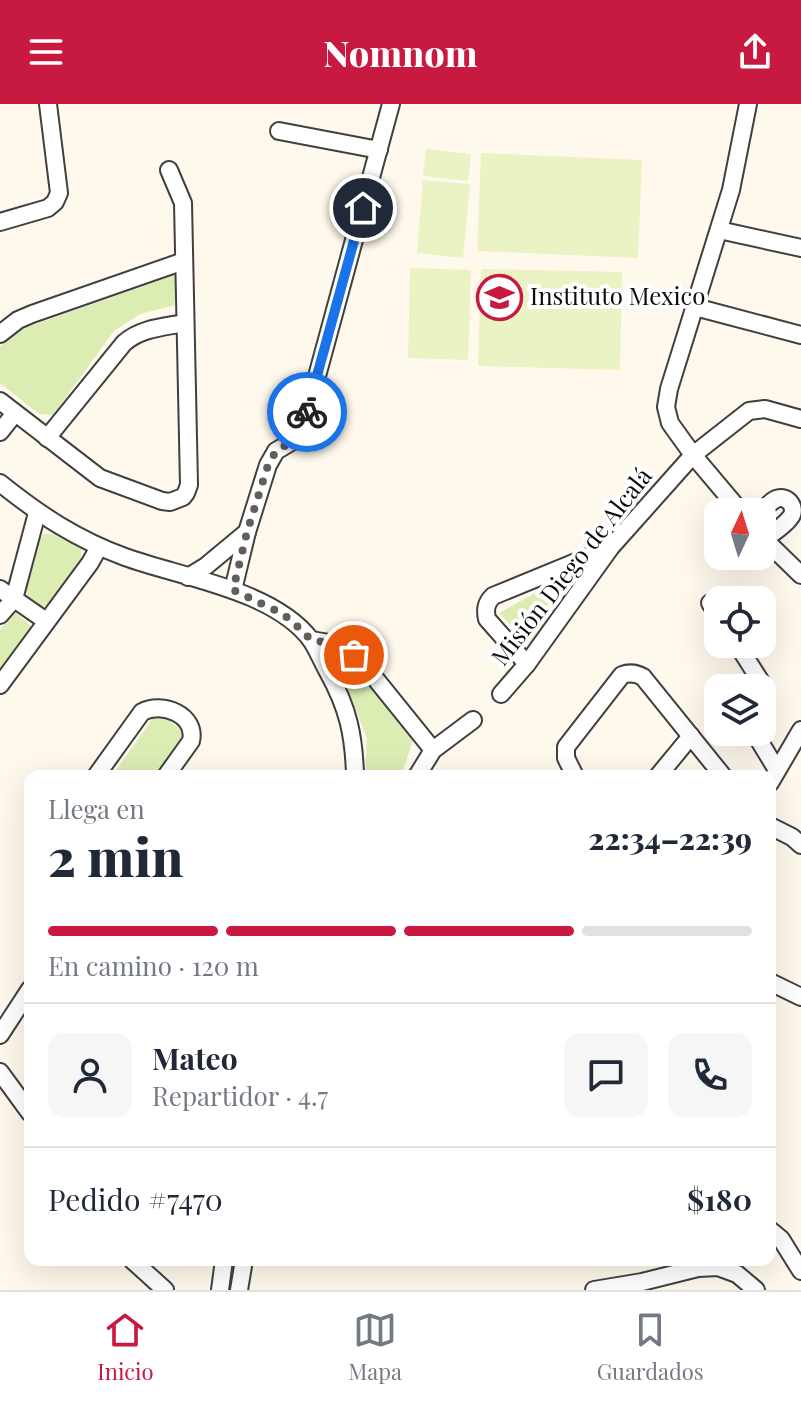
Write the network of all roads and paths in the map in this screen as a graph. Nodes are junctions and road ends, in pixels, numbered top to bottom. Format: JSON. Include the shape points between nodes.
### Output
{"nodes":[{"id":1,"x":48,"y":104,"type":"edge"},
{"id":2,"x":391,"y":104,"type":"edge"},
{"id":3,"x":748,"y":104,"type":"edge"},
{"id":4,"x":279,"y":131,"type":"dead end"},
{"id":5,"x":379,"y":150,"type":"junction"},
{"id":6,"x":169,"y":170,"type":"dead end"},
{"id":7,"x":0,"y":222,"type":"edge"},
{"id":8,"x":719,"y":230,"type":"junction"},
{"id":9,"x":801,"y":248,"type":"edge"},
{"id":10,"x":184,"y":261,"type":"junction"},
{"id":11,"x":695,"y":307,"type":"junction"},
{"id":12,"x":185,"y":323,"type":"junction"},
{"id":13,"x":0,"y":334,"type":"edge"},
{"id":14,"x":801,"y":335,"type":"edge"},
{"id":15,"x":0,"y":401,"type":"edge"},
{"id":16,"x":15,"y":413,"type":"junction"},
{"id":17,"x":801,"y":419,"type":"edge"},
{"id":18,"x":0,"y":432,"type":"edge"},
{"id":19,"x":47,"y":438,"type":"junction"},
{"id":20,"x":693,"y":455,"type":"junction"},
{"id":21,"x":0,"y":483,"type":"edge"},
{"id":22,"x":729,"y":498,"type":"edge"},
{"id":23,"x":776,"y":500,"type":"edge"},
{"id":24,"x":37,"y":513,"type":"junction"},
{"id":25,"x":776,"y":529,"type":"edge"},
{"id":26,"x":247,"y":532,"type":"junction"},
{"id":27,"x":99,"y":547,"type":"junction"},
{"id":28,"x":611,"y":547,"type":"junction"},
{"id":29,"x":776,"y":551,"type":"edge"},
{"id":30,"x":801,"y":575,"type":"edge"},
{"id":31,"x":188,"y":577,"type":"junction"},
{"id":32,"x":233,"y":590,"type":"junction"},
{"id":33,"x":7,"y":594,"type":"edge"},
{"id":34,"x":0,"y":615,"type":"edge"},
{"id":35,"x":46,"y":621,"type":"junction"},
{"id":36,"x":311,"y":640,"type":"junction"},
{"id":37,"x":527,"y":664,"type":"junction"},
{"id":38,"x":0,"y":685,"type":"edge"},
{"id":39,"x":501,"y":694,"type":"dead end"},
{"id":40,"x":473,"y":720,"type":"dead end"},
{"id":41,"x":801,"y":730,"type":"edge"},
{"id":42,"x":691,"y":736,"type":"junction"},
{"id":43,"x":762,"y":746,"type":"edge"},
{"id":44,"x":433,"y":750,"type":"junction"},
{"id":45,"x":100,"y":770,"type":"edge"},
{"id":46,"x":170,"y":770,"type":"edge"},
{"id":47,"x":355,"y":770,"type":"edge"},
{"id":48,"x":421,"y":770,"type":"edge"},
{"id":49,"x":572,"y":770,"type":"edge"},
{"id":50,"x":663,"y":770,"type":"edge"},
{"id":51,"x":718,"y":770,"type":"edge"},
{"id":52,"x":771,"y":770,"type":"edge"},
{"id":53,"x":776,"y":774,"type":"edge"},
{"id":54,"x":776,"y":829,"type":"edge"},
{"id":55,"x":798,"y":840,"type":"edge"},
{"id":56,"x":776,"y":985,"type":"edge"},
{"id":57,"x":801,"y":997,"type":"edge"},
{"id":58,"x":24,"y":998,"type":"edge"},
{"id":59,"x":0,"y":1035,"type":"edge"},
{"id":60,"x":0,"y":1072,"type":"edge"},
{"id":61,"x":24,"y":1105,"type":"edge"},
{"id":62,"x":776,"y":1235,"type":"edge"},
{"id":63,"x":139,"y":1266,"type":"edge"},
{"id":64,"x":223,"y":1266,"type":"edge"},
{"id":65,"x":243,"y":1266,"type":"edge"},
{"id":66,"x":708,"y":1266,"type":"edge"},
{"id":67,"x":739,"y":1267,"type":"edge"},
{"id":68,"x":801,"y":1271,"type":"edge"},
{"id":69,"x":165,"y":1290,"type":"edge"},
{"id":70,"x":220,"y":1290,"type":"edge"},
{"id":71,"x":239,"y":1290,"type":"edge"},
{"id":72,"x":594,"y":1290,"type":"edge"},
{"id":73,"x":756,"y":1290,"type":"edge"}],
"edges":[{"from":1,"to":7,"type":"street","via":[[59,193],[48,208]]},
{"from":2,"to":5,"type":"street"},
{"from":3,"to":8,"type":"street"},
{"from":4,"to":5,"type":"street"},
{"from":5,"to":26,"type":"street","via":[[301,432],[276,451],[268,465]]},
{"from":6,"to":10,"type":"street","via":[[183,203]]},
{"from":8,"to":9,"type":"street"},
{"from":8,"to":11,"type":"street"},
{"from":10,"to":12,"type":"street"},
{"from":10,"to":13,"type":"street","via":[[32,314]]},
{"from":11,"to":14,"type":"street"},
{"from":11,"to":20,"type":"street","via":[[666,407],[670,423]]},
{"from":12,"to":19,"type":"street","via":[[130,337]]},
{"from":12,"to":19,"type":"street","via":[[189,485],[183,497],[162,501],[100,478]]},
{"from":15,"to":16,"type":"street"},
{"from":16,"to":18,"type":"street"},
{"from":16,"to":19,"type":"street"},
{"from":17,"to":20,"type":"street","name":"Misión Diego de Alcalá","via":[[765,409],[749,411]]},
{"from":20,"to":22,"type":"street"},
{"from":20,"to":28,"type":"street","name":"Misión Diego de Alcalá"},
{"from":21,"to":24,"type":"street"},
{"from":23,"to":25,"type":"street","via":[[784,498],[793,508],[791,518]]},
{"from":24,"to":27,"type":"street"},
{"from":24,"to":33,"type":"street"},
{"from":26,"to":31,"type":"street"},
{"from":26,"to":32,"type":"street"},
{"from":27,"to":31,"type":"street"},
{"from":27,"to":35,"type":"street"},
{"from":28,"to":37,"type":"street","name":"Misión Diego de Alcalá"},
{"from":28,"to":37,"type":"street","via":[[489,600],[487,619]]},
{"from":29,"to":30,"type":"street"},
{"from":31,"to":32,"type":"street"},
{"from":32,"to":36,"type":"street","via":[[283,614]]},
{"from":33,"to":34,"type":"street"},
{"from":33,"to":35,"type":"street"},
{"from":35,"to":38,"type":"street"},
{"from":36,"to":44,"type":"street","via":[[342,648],[362,662]]},
{"from":36,"to":47,"type":"street","via":[[345,710]]},
{"from":37,"to":39,"type":"street","name":"Misión Diego de Alcalá"},
{"from":40,"to":44,"type":"street"},
{"from":41,"to":53,"type":"street"},
{"from":42,"to":49,"type":"street","via":[[643,677],[622,675],[566,747]]},
{"from":42,"to":50,"type":"street"},
{"from":42,"to":51,"type":"street"},
{"from":43,"to":52,"type":"street"},
{"from":44,"to":48,"type":"street"},
{"from":45,"to":46,"type":"street","via":[[142,712],[162,707],[188,721],[193,735]]},
{"from":54,"to":55,"type":"street"},
{"from":56,"to":57,"type":"street"},
{"from":58,"to":59,"type":"street"},
{"from":60,"to":61,"type":"street"},
{"from":62,"to":68,"type":"street"},
{"from":63,"to":69,"type":"street"},
{"from":64,"to":70,"type":"street"},
{"from":65,"to":71,"type":"street"},
{"from":66,"to":72,"type":"street"},
{"from":67,"to":73,"type":"street"}]}
